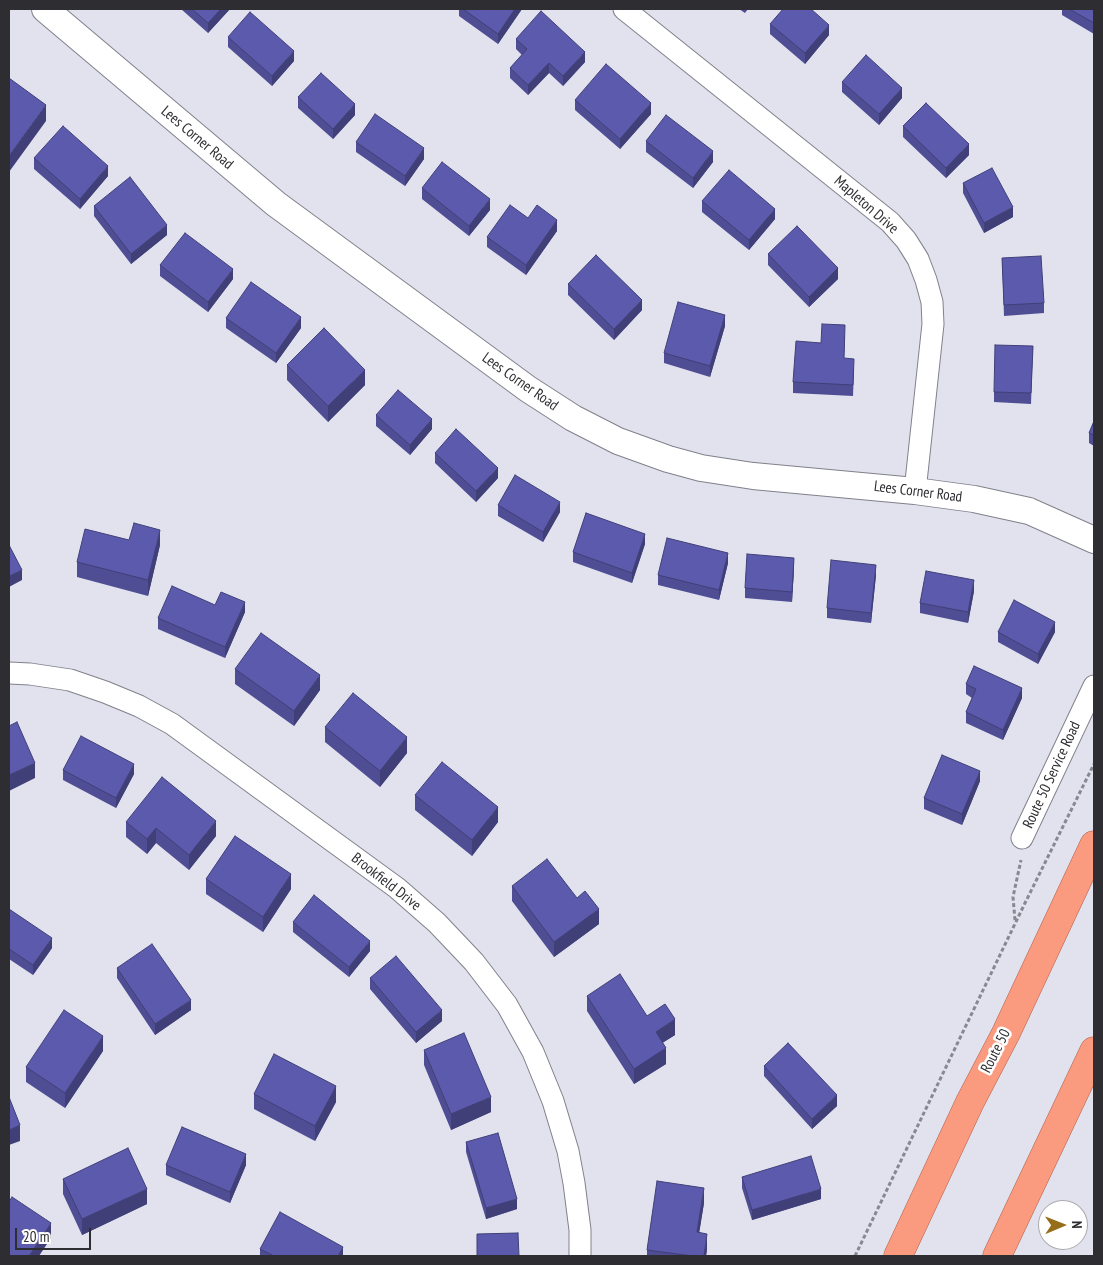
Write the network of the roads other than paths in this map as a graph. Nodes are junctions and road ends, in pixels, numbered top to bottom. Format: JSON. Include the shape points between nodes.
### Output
{"nodes":[{"id":1,"x":45,"y":9,"type":"edge"},
{"id":2,"x":624,"y":9,"type":"edge"},
{"id":3,"x":915,"y":491,"type":"junction"},
{"id":4,"x":1094,"y":540,"type":"edge"},
{"id":5,"x":9,"y":673,"type":"edge"},
{"id":6,"x":1094,"y":686,"type":"edge"},
{"id":7,"x":1022,"y":838,"type":"road end"},
{"id":8,"x":1094,"y":845,"type":"edge"},
{"id":9,"x":1094,"y":1051,"type":"edge"},
{"id":10,"x":580,"y":1256,"type":"edge"},
{"id":11,"x":898,"y":1256,"type":"edge"},
{"id":12,"x":997,"y":1256,"type":"edge"}],
"edges":[{"from":1,"to":3,"type":"street","name":"Lees Corner Road","via":[[276,204],[528,389],[573,418],[618,441],[701,468]]},
{"from":2,"to":3,"type":"street","name":"Mapleton Drive","via":[[890,222],[906,240],[926,280],[933,324]]},
{"from":3,"to":4,"type":"street","name":"Lees Corner Road","via":[[1029,511]]},
{"from":5,"to":10,"type":"street","name":"Brookfield Drive","via":[[70,680],[139,706],[172,724],[397,888],[438,923],[474,962],[507,1006],[533,1052],[553,1101],[568,1151],[580,1230]]},
{"from":6,"to":7,"type":"street","name":"Route 50 Service Road"},
{"from":8,"to":11,"type":"highway","name":"Route 50"},
{"from":9,"to":12,"type":"highway"}]}
